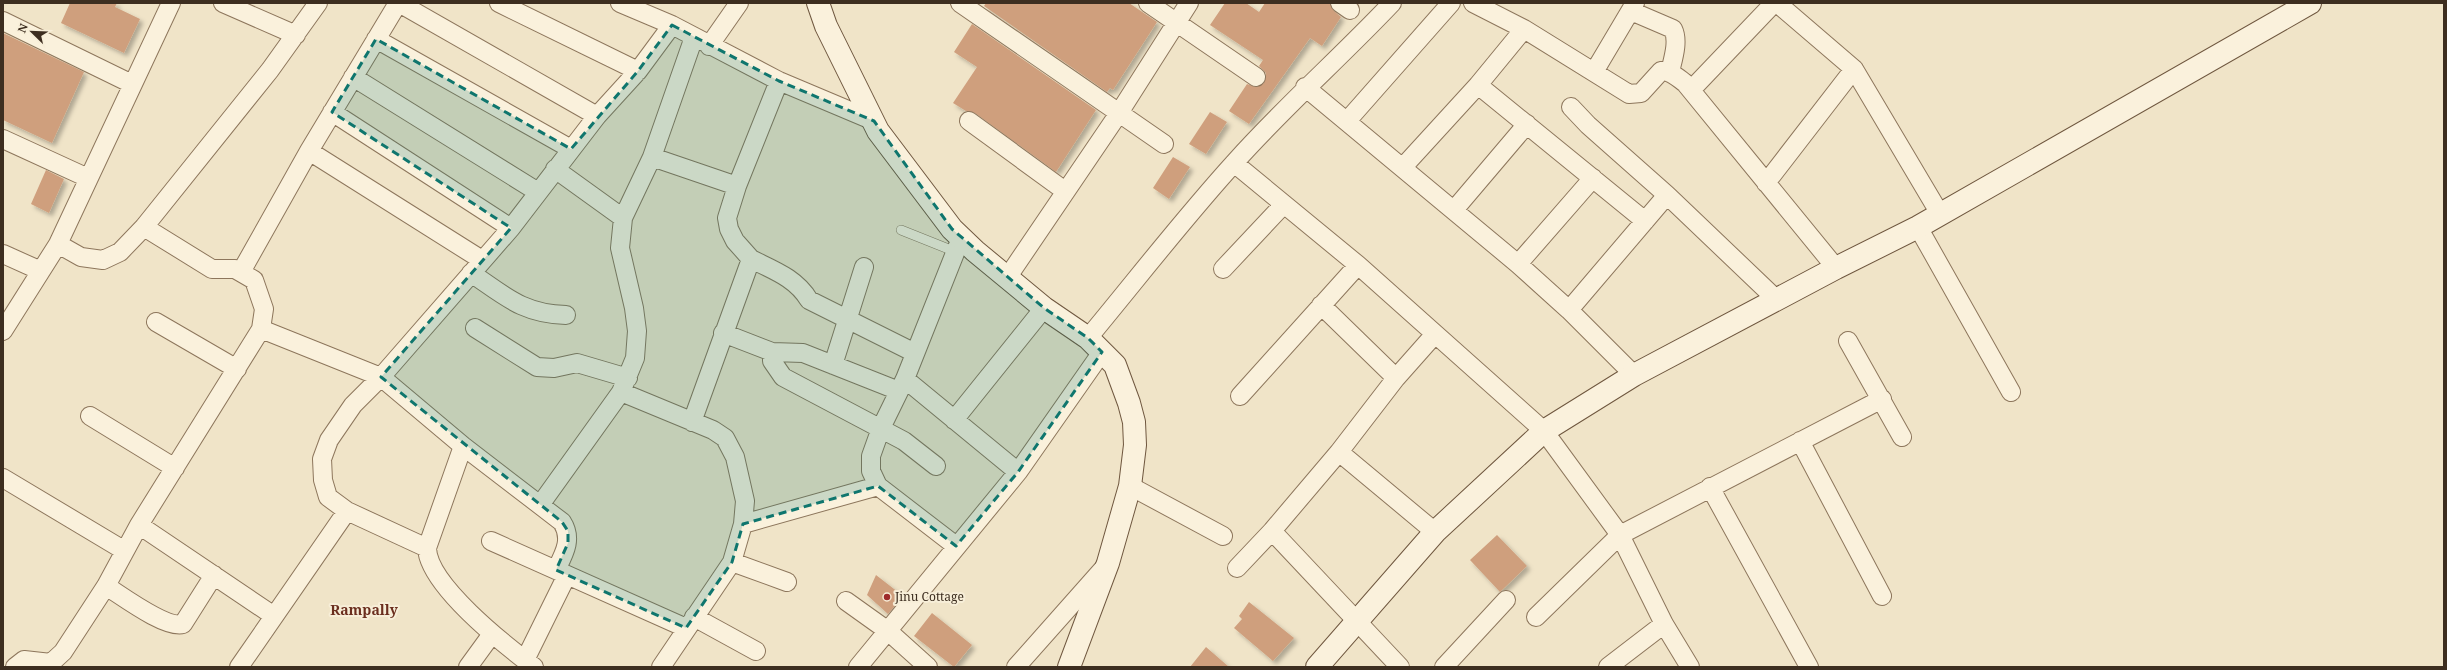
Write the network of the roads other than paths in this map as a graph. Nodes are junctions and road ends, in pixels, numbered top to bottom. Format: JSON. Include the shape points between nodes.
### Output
{"nodes":[{"id":1,"x":171,"y":3,"type":"edge"},
{"id":2,"x":223,"y":3,"type":"edge"},
{"id":3,"x":318,"y":3,"type":"edge"},
{"id":4,"x":398,"y":3,"type":"edge"},
{"id":5,"x":499,"y":3,"type":"edge"},
{"id":6,"x":739,"y":3,"type":"edge"},
{"id":7,"x":818,"y":3,"type":"edge"},
{"id":8,"x":960,"y":3,"type":"edge"},
{"id":9,"x":1148,"y":3,"type":"edge"},
{"id":10,"x":1189,"y":3,"type":"edge"},
{"id":11,"x":1392,"y":3,"type":"edge"},
{"id":12,"x":1451,"y":3,"type":"edge"},
{"id":13,"x":1474,"y":3,"type":"edge"},
{"id":14,"x":1776,"y":3,"type":"edge"},
{"id":15,"x":2310,"y":3,"type":"edge"},
{"id":16,"x":630,"y":5,"type":"edge"},
{"id":17,"x":1633,"y":7,"type":"edge"},
{"id":18,"x":3,"y":21,"type":"edge"},
{"id":19,"x":1177,"y":22,"type":"junction"},
{"id":20,"x":672,"y":25,"type":"junction"},
{"id":21,"x":1524,"y":29,"type":"junction"},
{"id":22,"x":296,"y":35,"type":"junction"},
{"id":23,"x":694,"y":37,"type":"junction"},
{"id":24,"x":376,"y":39,"type":"junction"},
{"id":25,"x":709,"y":46,"type":"junction"},
{"id":26,"x":1854,"y":69,"type":"junction"},
{"id":27,"x":638,"y":71,"type":"junction"},
{"id":28,"x":1594,"y":72,"type":"junction"},
{"id":29,"x":1670,"y":72,"type":"junction"},
{"id":30,"x":353,"y":77,"type":"junction"},
{"id":31,"x":1256,"y":77,"type":"dead end"},
{"id":32,"x":779,"y":82,"type":"junction"},
{"id":33,"x":132,"y":84,"type":"junction"},
{"id":34,"x":1478,"y":85,"type":"junction"},
{"id":35,"x":1305,"y":88,"type":"junction"},
{"id":36,"x":1691,"y":90,"type":"junction"},
{"id":37,"x":1571,"y":107,"type":"dead end"},
{"id":38,"x":332,"y":112,"type":"junction"},
{"id":39,"x":1119,"y":113,"type":"junction"},
{"id":40,"x":597,"y":116,"type":"junction"},
{"id":41,"x":874,"y":121,"type":"junction"},
{"id":42,"x":969,"y":121,"type":"dead end"},
{"id":43,"x":1347,"y":121,"type":"junction"},
{"id":44,"x":1527,"y":124,"type":"junction"},
{"id":45,"x":3,"y":139,"type":"edge"},
{"id":46,"x":1164,"y":144,"type":"dead end"},
{"id":47,"x":571,"y":149,"type":"junction"},
{"id":48,"x":309,"y":151,"type":"junction"},
{"id":49,"x":652,"y":157,"type":"junction"},
{"id":50,"x":1234,"y":163,"type":"junction"},
{"id":51,"x":1404,"y":168,"type":"junction"},
{"id":52,"x":555,"y":169,"type":"junction"},
{"id":53,"x":88,"y":178,"type":"junction"},
{"id":54,"x":1593,"y":178,"type":"junction"},
{"id":55,"x":1766,"y":183,"type":"junction"},
{"id":56,"x":737,"y":186,"type":"junction"},
{"id":57,"x":1065,"y":191,"type":"junction"},
{"id":58,"x":538,"y":192,"type":"junction"},
{"id":59,"x":1667,"y":195,"type":"junction"},
{"id":60,"x":1284,"y":204,"type":"junction"},
{"id":61,"x":1454,"y":210,"type":"junction"},
{"id":62,"x":1940,"y":214,"type":"junction"},
{"id":63,"x":623,"y":218,"type":"junction"},
{"id":64,"x":1645,"y":221,"type":"junction"},
{"id":65,"x":144,"y":227,"type":"junction"},
{"id":66,"x":1918,"y":227,"type":"junction"},
{"id":67,"x":511,"y":228,"type":"junction"},
{"id":68,"x":901,"y":230,"type":"dead end"},
{"id":69,"x":58,"y":244,"type":"junction"},
{"id":70,"x":958,"y":245,"type":"junction"},
{"id":71,"x":3,"y":254,"type":"edge"},
{"id":72,"x":751,"y":259,"type":"junction"},
{"id":73,"x":1518,"y":264,"type":"junction"},
{"id":74,"x":1358,"y":265,"type":"junction"},
{"id":75,"x":476,"y":267,"type":"junction"},
{"id":76,"x":864,"y":267,"type":"dead end"},
{"id":77,"x":1836,"y":268,"type":"junction"},
{"id":78,"x":1223,"y":269,"type":"dead end"},
{"id":79,"x":41,"y":271,"type":"junction"},
{"id":80,"x":241,"y":272,"type":"junction"},
{"id":81,"x":1007,"y":278,"type":"junction"},
{"id":82,"x":1777,"y":300,"type":"junction"},
{"id":83,"x":1321,"y":305,"type":"junction"},
{"id":84,"x":1044,"y":308,"type":"junction"},
{"id":85,"x":1569,"y":310,"type":"junction"},
{"id":86,"x":566,"y":315,"type":"dead end"},
{"id":87,"x":847,"y":320,"type":"junction"},
{"id":88,"x":156,"y":322,"type":"dead end"},
{"id":89,"x":475,"y":328,"type":"dead end"},
{"id":90,"x":261,"y":329,"type":"junction"},
{"id":91,"x":3,"y":331,"type":"edge"},
{"id":92,"x":723,"y":333,"type":"junction"},
{"id":93,"x":1434,"y":334,"type":"junction"},
{"id":94,"x":1848,"y":341,"type":"dead end"},
{"id":95,"x":1095,"y":345,"type":"junction"},
{"id":96,"x":772,"y":352,"type":"junction"},
{"id":97,"x":915,"y":352,"type":"junction"},
{"id":98,"x":833,"y":365,"type":"junction"},
{"id":99,"x":236,"y":369,"type":"junction"},
{"id":100,"x":1634,"y":375,"type":"junction"},
{"id":101,"x":381,"y":377,"type":"junction"},
{"id":102,"x":1396,"y":378,"type":"junction"},
{"id":103,"x":624,"y":385,"type":"junction"},
{"id":104,"x":902,"y":385,"type":"junction"},
{"id":105,"x":2011,"y":392,"type":"dead end"},
{"id":106,"x":1240,"y":396,"type":"dead end"},
{"id":107,"x":1882,"y":399,"type":"junction"},
{"id":108,"x":90,"y":416,"type":"dead end"},
{"id":109,"x":954,"y":420,"type":"junction"},
{"id":110,"x":692,"y":422,"type":"junction"},
{"id":111,"x":881,"y":428,"type":"junction"},
{"id":112,"x":1544,"y":431,"type":"junction"},
{"id":113,"x":1902,"y":437,"type":"dead end"},
{"id":114,"x":1800,"y":441,"type":"junction"},
{"id":115,"x":463,"y":446,"type":"junction"},
{"id":116,"x":1339,"y":452,"type":"junction"},
{"id":117,"x":936,"y":466,"type":"dead end"},
{"id":118,"x":175,"y":468,"type":"junction"},
{"id":119,"x":1018,"y":472,"type":"junction"},
{"id":120,"x":3,"y":478,"type":"edge"},
{"id":121,"x":878,"y":486,"type":"junction"},
{"id":122,"x":1130,"y":486,"type":"junction"},
{"id":123,"x":1710,"y":487,"type":"junction"},
{"id":124,"x":540,"y":505,"type":"junction"},
{"id":125,"x":347,"y":511,"type":"junction"},
{"id":126,"x":743,"y":524,"type":"junction"},
{"id":127,"x":139,"y":525,"type":"junction"},
{"id":128,"x":1272,"y":531,"type":"junction"},
{"id":129,"x":1435,"y":532,"type":"junction"},
{"id":130,"x":1620,"y":535,"type":"junction"},
{"id":131,"x":1223,"y":536,"type":"dead end"},
{"id":132,"x":491,"y":541,"type":"dead end"},
{"id":133,"x":956,"y":546,"type":"junction"},
{"id":134,"x":426,"y":548,"type":"junction"},
{"id":135,"x":125,"y":551,"type":"junction"},
{"id":136,"x":732,"y":562,"type":"junction"},
{"id":137,"x":1108,"y":563,"type":"junction"},
{"id":138,"x":1237,"y":568,"type":"dead end"},
{"id":139,"x":561,"y":573,"type":"junction"},
{"id":140,"x":214,"y":575,"type":"junction"},
{"id":141,"x":786,"y":582,"type":"dead end"},
{"id":142,"x":106,"y":586,"type":"junction"},
{"id":143,"x":1882,"y":596,"type":"dead end"},
{"id":144,"x":1506,"y":600,"type":"dead end"},
{"id":145,"x":846,"y":601,"type":"dead end"},
{"id":146,"x":274,"y":616,"type":"junction"},
{"id":147,"x":1536,"y":617,"type":"dead end"},
{"id":148,"x":1356,"y":621,"type":"junction"},
{"id":149,"x":690,"y":623,"type":"junction"},
{"id":150,"x":1664,"y":624,"type":"junction"},
{"id":151,"x":888,"y":632,"type":"junction"},
{"id":152,"x":492,"y":634,"type":"junction"},
{"id":153,"x":756,"y":651,"type":"dead end"},
{"id":154,"x":529,"y":663,"type":"edge"},
{"id":155,"x":15,"y":667,"type":"edge"},
{"id":156,"x":239,"y":667,"type":"edge"},
{"id":157,"x":468,"y":667,"type":"edge"},
{"id":158,"x":661,"y":667,"type":"edge"},
{"id":159,"x":858,"y":667,"type":"edge"},
{"id":160,"x":928,"y":667,"type":"edge"},
{"id":161,"x":1016,"y":667,"type":"edge"},
{"id":162,"x":1070,"y":667,"type":"edge"},
{"id":163,"x":1318,"y":667,"type":"edge"},
{"id":164,"x":1400,"y":667,"type":"edge"},
{"id":165,"x":1444,"y":667,"type":"edge"},
{"id":166,"x":1608,"y":667,"type":"edge"},
{"id":167,"x":1690,"y":667,"type":"edge"},
{"id":168,"x":1809,"y":667,"type":"edge"}],
"edges":[{"from":1,"to":33,"type":"street"},
{"from":2,"to":22,"type":"street"},
{"from":3,"to":22,"type":"street"},
{"from":4,"to":24,"type":"street"},
{"from":4,"to":40,"type":"street"},
{"from":5,"to":27,"type":"street"},
{"from":6,"to":25,"type":"street"},
{"from":7,"to":41,"type":"main road","via":[[826,26]]},
{"from":8,"to":39,"type":"street"},
{"from":9,"to":19,"type":"street"},
{"from":10,"to":19,"type":"street"},
{"from":11,"to":35,"type":"street","via":[[1355,42]]},
{"from":12,"to":43,"type":"street"},
{"from":13,"to":21,"type":"street"},
{"from":14,"to":26,"type":"street"},
{"from":14,"to":36,"type":"street"},
{"from":15,"to":62,"type":"main road"},
{"from":16,"to":20,"type":"street"},
{"from":17,"to":28,"type":"street"},
{"from":17,"to":29,"type":"street","via":[[1673,29],[1676,34]]},
{"from":18,"to":33,"type":"street"},
{"from":19,"to":31,"type":"street"},
{"from":19,"to":39,"type":"street"},
{"from":20,"to":23,"type":"street"},
{"from":20,"to":27,"type":"street"},
{"from":21,"to":28,"type":"street"},
{"from":21,"to":34,"type":"street"},
{"from":22,"to":65,"type":"street"},
{"from":23,"to":25,"type":"street"},
{"from":23,"to":49,"type":"street"},
{"from":24,"to":30,"type":"street"},
{"from":24,"to":47,"type":"street"},
{"from":25,"to":32,"type":"street"},
{"from":26,"to":55,"type":"street"},
{"from":26,"to":62,"type":"street"},
{"from":27,"to":40,"type":"street"},
{"from":28,"to":29,"type":"street","via":[[1617,88],[1634,95],[1641,93],[1661,71]]},
{"from":29,"to":36,"type":"street"},
{"from":30,"to":38,"type":"street"},
{"from":30,"to":58,"type":"street"},
{"from":32,"to":41,"type":"street"},
{"from":32,"to":56,"type":"street"},
{"from":33,"to":53,"type":"street"},
{"from":34,"to":44,"type":"street"},
{"from":34,"to":51,"type":"street"},
{"from":35,"to":43,"type":"street"},
{"from":35,"to":50,"type":"street"},
{"from":36,"to":55,"type":"street"},
{"from":37,"to":59,"type":"street"},
{"from":38,"to":48,"type":"street"},
{"from":38,"to":67,"type":"street"},
{"from":39,"to":46,"type":"street"},
{"from":39,"to":57,"type":"street"},
{"from":40,"to":47,"type":"street"},
{"from":41,"to":70,"type":"main road","via":[[878,131]]},
{"from":42,"to":57,"type":"street"},
{"from":43,"to":51,"type":"street"},
{"from":44,"to":54,"type":"street"},
{"from":44,"to":61,"type":"street"},
{"from":45,"to":53,"type":"street"},
{"from":47,"to":52,"type":"street"},
{"from":48,"to":75,"type":"street"},
{"from":48,"to":80,"type":"street"},
{"from":49,"to":56,"type":"street"},
{"from":49,"to":63,"type":"street"},
{"from":50,"to":60,"type":"street"},
{"from":50,"to":95,"type":"street"},
{"from":51,"to":61,"type":"street"},
{"from":52,"to":58,"type":"street"},
{"from":52,"to":63,"type":"street"},
{"from":53,"to":69,"type":"street"},
{"from":54,"to":64,"type":"street"},
{"from":54,"to":73,"type":"street"},
{"from":55,"to":77,"type":"street"},
{"from":56,"to":72,"type":"street","via":[[727,218],[729,229],[735,241]]},
{"from":57,"to":81,"type":"street"},
{"from":58,"to":67,"type":"street"},
{"from":59,"to":64,"type":"street"},
{"from":59,"to":82,"type":"street"},
{"from":60,"to":74,"type":"street"},
{"from":60,"to":78,"type":"street"},
{"from":61,"to":73,"type":"street"},
{"from":62,"to":66,"type":"main road"},
{"from":63,"to":103,"type":"street","via":[[620,248],[637,331],[635,358]]},
{"from":64,"to":85,"type":"street"},
{"from":65,"to":69,"type":"street","via":[[120,252],[103,260],[81,257]]},
{"from":65,"to":80,"type":"street","via":[[212,269],[235,269]]},
{"from":66,"to":77,"type":"main road"},
{"from":66,"to":105,"type":"street"},
{"from":67,"to":75,"type":"street"},
{"from":68,"to":70,"type":"lane"},
{"from":69,"to":79,"type":"street"},
{"from":70,"to":81,"type":"main road"},
{"from":70,"to":97,"type":"street"},
{"from":71,"to":79,"type":"street"},
{"from":72,"to":87,"type":"street","via":[[791,279],[802,288],[810,300]]},
{"from":72,"to":92,"type":"street"},
{"from":73,"to":85,"type":"street"},
{"from":74,"to":83,"type":"street"},
{"from":74,"to":93,"type":"street"},
{"from":75,"to":86,"type":"street","via":[[519,305],[547,315]]},
{"from":75,"to":101,"type":"street"},
{"from":76,"to":87,"type":"street"},
{"from":77,"to":82,"type":"main road"},
{"from":79,"to":91,"type":"street"},
{"from":80,"to":90,"type":"street","via":[[254,280],[258,291],[264,316]]},
{"from":81,"to":84,"type":"main road"},
{"from":82,"to":100,"type":"main road"},
{"from":83,"to":102,"type":"street"},
{"from":83,"to":106,"type":"street"},
{"from":84,"to":95,"type":"main road"},
{"from":84,"to":109,"type":"street"},
{"from":85,"to":100,"type":"street"},
{"from":87,"to":97,"type":"street"},
{"from":87,"to":98,"type":"street"},
{"from":88,"to":99,"type":"street"},
{"from":89,"to":103,"type":"street","via":[[537,367],[554,368],[577,363]]},
{"from":90,"to":99,"type":"street"},
{"from":90,"to":101,"type":"street"},
{"from":92,"to":96,"type":"street"},
{"from":92,"to":110,"type":"street"},
{"from":93,"to":102,"type":"street"},
{"from":93,"to":112,"type":"street"},
{"from":94,"to":107,"type":"street"},
{"from":95,"to":119,"type":"street"},
{"from":95,"to":122,"type":"main road","via":[[1115,365],[1134,422],[1135,445]]},
{"from":96,"to":98,"type":"street","via":[[803,354]]},
{"from":96,"to":111,"type":"street","via":[[772,361],[783,377],[830,404]]},
{"from":97,"to":104,"type":"street"},
{"from":98,"to":104,"type":"street"},
{"from":99,"to":118,"type":"street"},
{"from":100,"to":112,"type":"main road"},
{"from":101,"to":115,"type":"street"},
{"from":101,"to":125,"type":"street","via":[[343,418],[329,440],[322,459],[323,480],[328,497]]},
{"from":102,"to":116,"type":"street"},
{"from":103,"to":110,"type":"street"},
{"from":103,"to":124,"type":"street"},
{"from":104,"to":109,"type":"street"},
{"from":104,"to":111,"type":"street"},
{"from":107,"to":113,"type":"street"},
{"from":107,"to":114,"type":"street"},
{"from":108,"to":118,"type":"street"},
{"from":109,"to":119,"type":"street"},
{"from":110,"to":126,"type":"street","via":[[726,438],[734,457],[745,501]]},
{"from":111,"to":117,"type":"street","via":[[904,441]]},
{"from":111,"to":121,"type":"street","via":[[871,456],[871,471]]},
{"from":112,"to":129,"type":"main road"},
{"from":112,"to":130,"type":"street"},
{"from":114,"to":123,"type":"street"},
{"from":114,"to":143,"type":"street"},
{"from":115,"to":124,"type":"street"},
{"from":115,"to":134,"type":"street"},
{"from":116,"to":128,"type":"street"},
{"from":116,"to":129,"type":"street"},
{"from":118,"to":127,"type":"street"},
{"from":119,"to":133,"type":"street"},
{"from":120,"to":135,"type":"street"},
{"from":121,"to":126,"type":"street"},
{"from":121,"to":133,"type":"street"},
{"from":122,"to":131,"type":"street"},
{"from":122,"to":137,"type":"main road"},
{"from":123,"to":130,"type":"street"},
{"from":123,"to":168,"type":"street"},
{"from":124,"to":139,"type":"street","via":[[568,530],[568,543]]},
{"from":125,"to":134,"type":"street"},
{"from":125,"to":146,"type":"street"},
{"from":126,"to":136,"type":"street"},
{"from":127,"to":135,"type":"street"},
{"from":127,"to":140,"type":"street"},
{"from":128,"to":138,"type":"street"},
{"from":128,"to":148,"type":"street"},
{"from":129,"to":148,"type":"main road"},
{"from":130,"to":147,"type":"street"},
{"from":130,"to":150,"type":"street"},
{"from":132,"to":139,"type":"street"},
{"from":133,"to":151,"type":"street"},
{"from":134,"to":152,"type":"street","via":[[427,558],[440,579]]},
{"from":135,"to":142,"type":"street"},
{"from":136,"to":141,"type":"street"},
{"from":136,"to":149,"type":"street"},
{"from":137,"to":161,"type":"street"},
{"from":137,"to":162,"type":"main road"},
{"from":139,"to":149,"type":"street"},
{"from":139,"to":154,"type":"street"},
{"from":140,"to":142,"type":"street","via":[[183,624],[177,626]]},
{"from":140,"to":146,"type":"street"},
{"from":142,"to":155,"type":"street","via":[[57,659],[45,664],[24,660]]},
{"from":144,"to":165,"type":"street"},
{"from":145,"to":151,"type":"street"},
{"from":146,"to":156,"type":"street"},
{"from":148,"to":163,"type":"main road"},
{"from":148,"to":164,"type":"street"},
{"from":149,"to":153,"type":"street"},
{"from":149,"to":158,"type":"street"},
{"from":150,"to":166,"type":"street"},
{"from":150,"to":167,"type":"street"},
{"from":151,"to":159,"type":"street"},
{"from":151,"to":160,"type":"street"},
{"from":152,"to":154,"type":"street"},
{"from":152,"to":157,"type":"street"}]}
